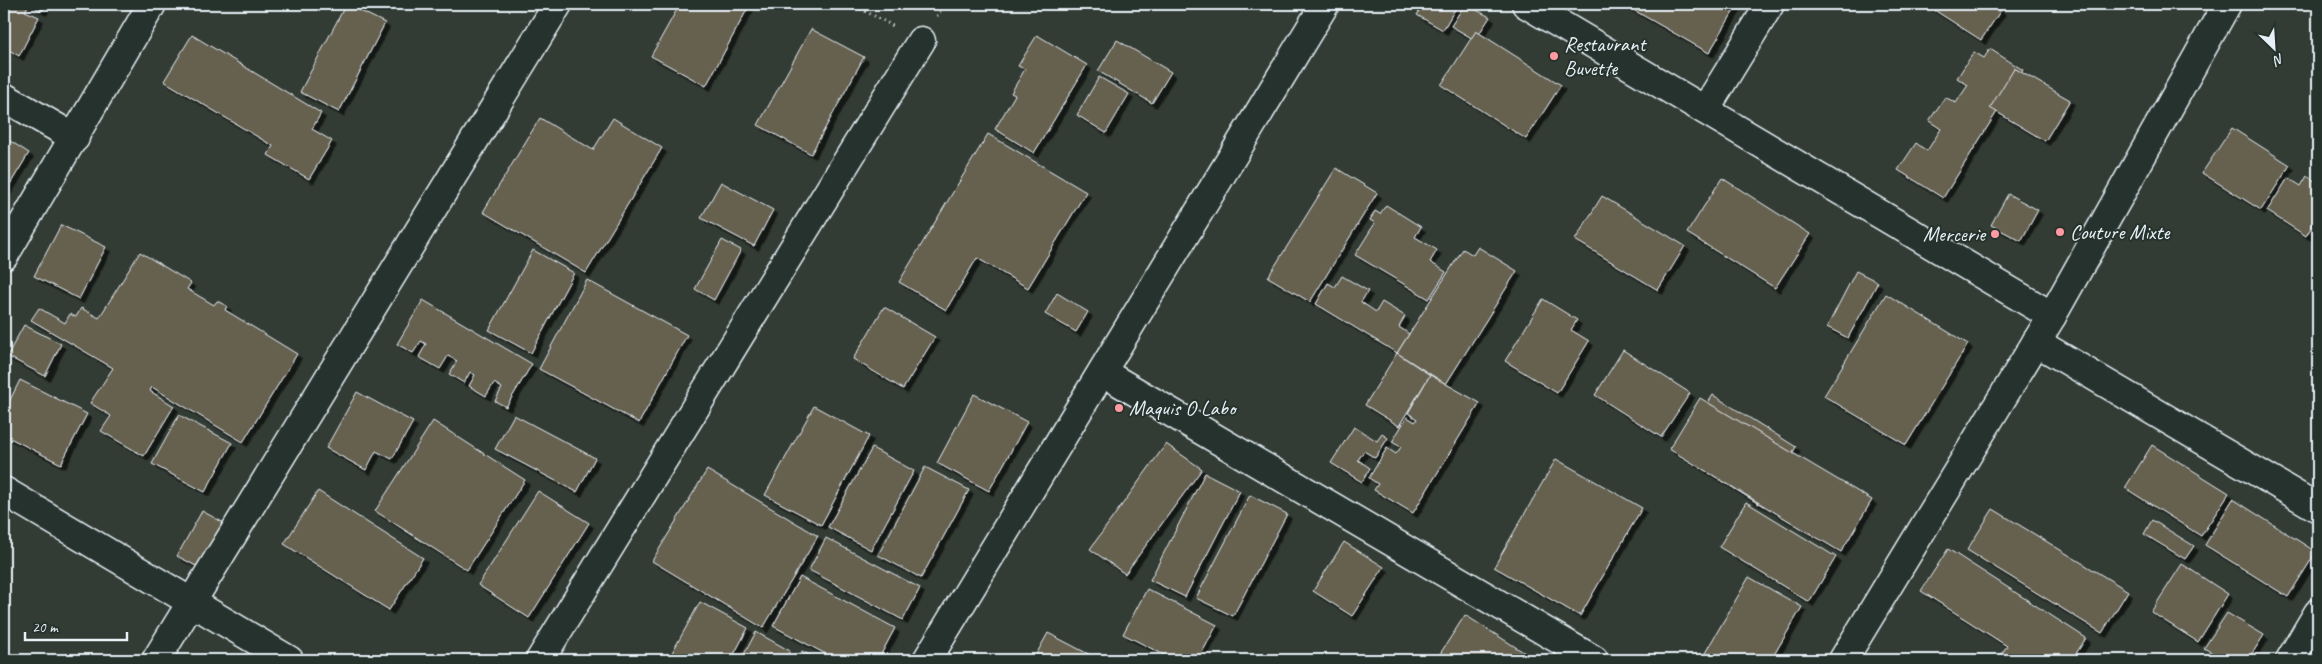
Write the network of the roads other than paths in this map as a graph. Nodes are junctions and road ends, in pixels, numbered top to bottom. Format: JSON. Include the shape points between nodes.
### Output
{"nodes":[{"id":1,"x":152,"y":4,"type":"edge"},
{"id":2,"x":558,"y":4,"type":"edge"},
{"id":3,"x":1326,"y":4,"type":"edge"},
{"id":4,"x":1526,"y":4,"type":"edge"},
{"id":5,"x":1770,"y":4,"type":"edge"},
{"id":6,"x":2227,"y":4,"type":"edge"},
{"id":7,"x":921,"y":41,"type":"road end"},
{"id":8,"x":4,"y":97,"type":"edge"},
{"id":9,"x":1705,"y":110,"type":"junction"},
{"id":10,"x":75,"y":138,"type":"junction"},
{"id":11,"x":4,"y":256,"type":"edge"},
{"id":12,"x":2052,"y":316,"type":"junction"},
{"id":13,"x":2036,"y":342,"type":"junction"},
{"id":14,"x":1102,"y":372,"type":"junction"},
{"id":15,"x":4,"y":490,"type":"edge"},
{"id":16,"x":2318,"y":508,"type":"edge"},
{"id":17,"x":192,"y":603,"type":"junction"},
{"id":18,"x":2318,"y":614,"type":"edge"},
{"id":19,"x":156,"y":660,"type":"edge"},
{"id":20,"x":289,"y":660,"type":"edge"},
{"id":21,"x":540,"y":660,"type":"edge"},
{"id":22,"x":928,"y":660,"type":"edge"},
{"id":23,"x":1594,"y":660,"type":"edge"},
{"id":24,"x":1843,"y":660,"type":"edge"},
{"id":25,"x":2290,"y":660,"type":"edge"}],
"edges":[{"from":1,"to":10,"type":"street"},
{"from":2,"to":17,"type":"street"},
{"from":3,"to":14,"type":"street"},
{"from":4,"to":9,"type":"street"},
{"from":5,"to":9,"type":"street"},
{"from":6,"to":12,"type":"street"},
{"from":7,"to":21,"type":"street"},
{"from":8,"to":10,"type":"street"},
{"from":9,"to":12,"type":"street"},
{"from":10,"to":11,"type":"street"},
{"from":12,"to":13,"type":"street"},
{"from":13,"to":16,"type":"street"},
{"from":13,"to":24,"type":"street"},
{"from":14,"to":22,"type":"street"},
{"from":14,"to":23,"type":"street"},
{"from":15,"to":17,"type":"street"},
{"from":17,"to":19,"type":"street"},
{"from":17,"to":20,"type":"street"},
{"from":18,"to":25,"type":"street"}]}
